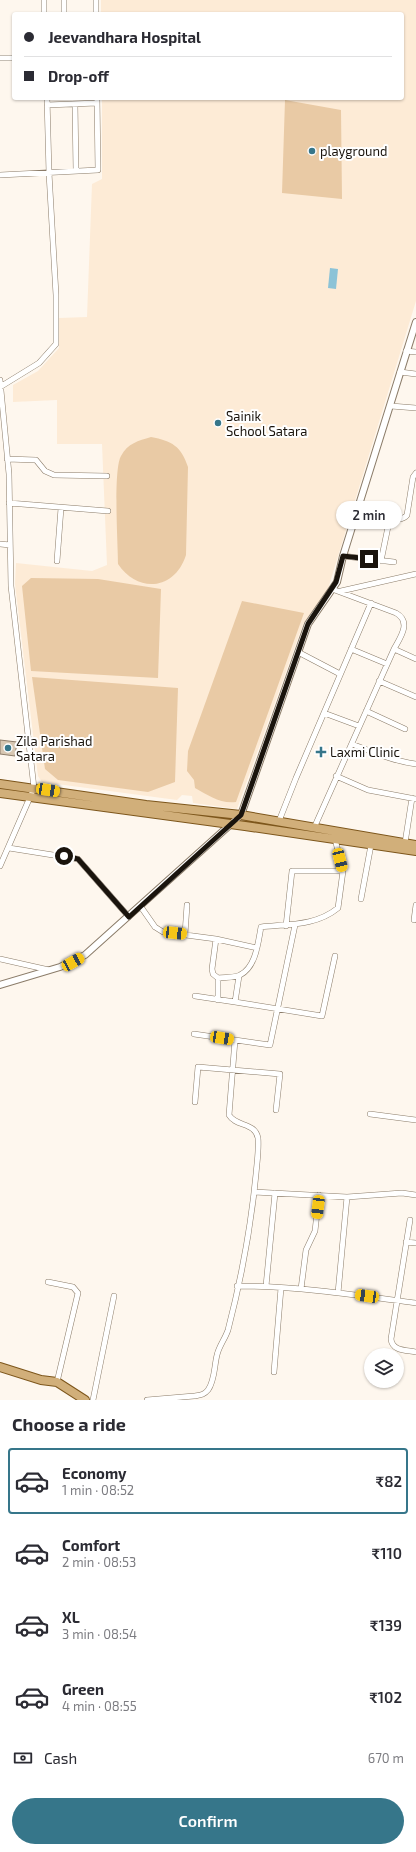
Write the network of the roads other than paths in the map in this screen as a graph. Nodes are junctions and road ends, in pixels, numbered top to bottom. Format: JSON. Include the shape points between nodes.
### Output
{"nodes":[{"id":1,"x":44,"y":0,"type":"edge"},
{"id":2,"x":64,"y":0,"type":"edge"},
{"id":3,"x":96,"y":0,"type":"edge"},
{"id":4,"x":44,"y":12,"type":"edge"},
{"id":5,"x":64,"y":12,"type":"edge"},
{"id":6,"x":96,"y":12,"type":"edge"},
{"id":7,"x":0,"y":58,"type":"edge"},
{"id":8,"x":12,"y":58,"type":"edge"},
{"id":9,"x":47,"y":100,"type":"edge"},
{"id":10,"x":97,"y":100,"type":"edge"},
{"id":11,"x":75,"y":104,"type":"junction"},
{"id":12,"x":48,"y":105,"type":"junction"},
{"id":13,"x":76,"y":171,"type":"junction"},
{"id":14,"x":49,"y":173,"type":"junction"},
{"id":15,"x":0,"y":175,"type":"edge"},
{"id":16,"x":416,"y":322,"type":"edge"},
{"id":17,"x":406,"y":351,"type":"junction"},
{"id":18,"x":416,"y":352,"type":"edge"},
{"id":19,"x":400,"y":372,"type":"junction"},
{"id":20,"x":416,"y":374,"type":"edge"},
{"id":21,"x":0,"y":380,"type":"edge"},
{"id":22,"x":0,"y":386,"type":"edge"},
{"id":23,"x":391,"y":406,"type":"junction"},
{"id":24,"x":416,"y":408,"type":"edge"},
{"id":25,"x":7,"y":459,"type":"junction"},
{"id":26,"x":416,"y":473,"type":"edge"},
{"id":27,"x":107,"y":476,"type":"dead end"},
{"id":28,"x":9,"y":503,"type":"junction"},
{"id":29,"x":61,"y":508,"type":"junction"},
{"id":30,"x":108,"y":511,"type":"dead end"},
{"id":31,"x":0,"y":544,"type":"edge"},
{"id":32,"x":10,"y":544,"type":"junction"},
{"id":33,"x":343,"y":556,"type":"junction"},
{"id":34,"x":57,"y":561,"type":"dead end"},
{"id":35,"x":381,"y":561,"type":"junction"},
{"id":36,"x":394,"y":562,"type":"dead end"},
{"id":37,"x":416,"y":574,"type":"edge"},
{"id":38,"x":332,"y":589,"type":"junction"},
{"id":39,"x":340,"y":592,"type":"junction"},
{"id":40,"x":371,"y":603,"type":"junction"},
{"id":41,"x":351,"y":649,"type":"junction"},
{"id":42,"x":394,"y":649,"type":"junction"},
{"id":43,"x":298,"y":652,"type":"junction"},
{"id":44,"x":416,"y":659,"type":"edge"},
{"id":45,"x":387,"y":664,"type":"junction"},
{"id":46,"x":340,"y":674,"type":"junction"},
{"id":47,"x":379,"y":681,"type":"junction"},
{"id":48,"x":416,"y":697,"type":"edge"},
{"id":49,"x":366,"y":711,"type":"junction"},
{"id":50,"x":324,"y":713,"type":"junction"},
{"id":51,"x":359,"y":726,"type":"junction"},
{"id":52,"x":405,"y":728,"type":"dead end"},
{"id":53,"x":352,"y":744,"type":"junction"},
{"id":54,"x":416,"y":764,"type":"edge"},
{"id":55,"x":336,"y":776,"type":"junction"},
{"id":56,"x":0,"y":784,"type":"edge"},
{"id":57,"x":34,"y":788,"type":"junction"},
{"id":58,"x":0,"y":793,"type":"edge"},
{"id":59,"x":31,"y":798,"type":"junction"},
{"id":60,"x":414,"y":798,"type":"edge"},
{"id":61,"x":241,"y":815,"type":"junction"},
{"id":62,"x":279,"y":821,"type":"junction"},
{"id":63,"x":231,"y":824,"type":"junction"},
{"id":64,"x":314,"y":828,"type":"junction"},
{"id":65,"x":335,"y":839,"type":"junction"},
{"id":66,"x":405,"y":843,"type":"junction"},
{"id":67,"x":372,"y":845,"type":"junction"},
{"id":68,"x":416,"y":845,"type":"edge"},
{"id":69,"x":9,"y":848,"type":"junction"},
{"id":70,"x":416,"y":851,"type":"edge"},
{"id":71,"x":0,"y":866,"type":"edge"},
{"id":72,"x":343,"y":871,"type":"junction"},
{"id":73,"x":361,"y":899,"type":"dead end"},
{"id":74,"x":187,"y":905,"type":"dead end"},
{"id":75,"x":416,"y":905,"type":"edge"},
{"id":76,"x":141,"y":907,"type":"junction"},
{"id":77,"x":129,"y":917,"type":"junction"},
{"id":78,"x":414,"y":920,"type":"dead end"},
{"id":79,"x":286,"y":926,"type":"junction"},
{"id":80,"x":295,"y":926,"type":"junction"},
{"id":81,"x":185,"y":934,"type":"junction"},
{"id":82,"x":216,"y":939,"type":"junction"},
{"id":83,"x":257,"y":948,"type":"junction"},
{"id":84,"x":336,"y":956,"type":"dead end"},
{"id":85,"x":0,"y":959,"type":"edge"},
{"id":86,"x":50,"y":970,"type":"junction"},
{"id":87,"x":239,"y":976,"type":"junction"},
{"id":88,"x":218,"y":978,"type":"junction"},
{"id":89,"x":0,"y":985,"type":"edge"},
{"id":90,"x":195,"y":996,"type":"dead end"},
{"id":91,"x":218,"y":1000,"type":"junction"},
{"id":92,"x":235,"y":1002,"type":"junction"},
{"id":93,"x":278,"y":1009,"type":"junction"},
{"id":94,"x":194,"y":1034,"type":"dead end"},
{"id":95,"x":235,"y":1040,"type":"junction"},
{"id":96,"x":232,"y":1069,"type":"junction"},
{"id":97,"x":195,"y":1102,"type":"dead end"},
{"id":98,"x":276,"y":1110,"type":"dead end"},
{"id":99,"x":370,"y":1114,"type":"dead end"},
{"id":100,"x":416,"y":1120,"type":"edge"},
{"id":101,"x":254,"y":1192,"type":"junction"},
{"id":102,"x":275,"y":1193,"type":"junction"},
{"id":103,"x":319,"y":1195,"type":"junction"},
{"id":104,"x":416,"y":1195,"type":"edge"},
{"id":105,"x":347,"y":1197,"type":"junction"},
{"id":106,"x":410,"y":1220,"type":"dead end"},
{"id":107,"x":406,"y":1242,"type":"junction"},
{"id":108,"x":416,"y":1243,"type":"edge"},
{"id":109,"x":48,"y":1282,"type":"dead end"},
{"id":110,"x":237,"y":1286,"type":"junction"},
{"id":111,"x":266,"y":1286,"type":"junction"},
{"id":112,"x":281,"y":1288,"type":"junction"},
{"id":113,"x":301,"y":1289,"type":"junction"},
{"id":114,"x":338,"y":1293,"type":"junction"},
{"id":115,"x":114,"y":1296,"type":"dead end"},
{"id":116,"x":396,"y":1300,"type":"junction"},
{"id":117,"x":416,"y":1303,"type":"edge"},
{"id":118,"x":416,"y":1352,"type":"edge"},
{"id":119,"x":0,"y":1366,"type":"edge"},
{"id":120,"x":274,"y":1372,"type":"dead end"},
{"id":121,"x":57,"y":1382,"type":"junction"},
{"id":122,"x":85,"y":1400,"type":"edge"},
{"id":123,"x":93,"y":1400,"type":"edge"},
{"id":124,"x":146,"y":1400,"type":"edge"}],
"edges":[{"from":1,"to":4,"type":"street"},
{"from":2,"to":5,"type":"street"},
{"from":3,"to":6,"type":"street"},
{"from":7,"to":8,"type":"street"},
{"from":9,"to":12,"type":"street"},
{"from":10,"to":11,"type":"street"},
{"from":10,"to":13,"type":"street","via":[[98,170]]},
{"from":11,"to":12,"type":"street"},
{"from":11,"to":13,"type":"street"},
{"from":12,"to":14,"type":"street"},
{"from":13,"to":14,"type":"street"},
{"from":14,"to":15,"type":"street"},
{"from":14,"to":22,"type":"street","via":[[56,295],[56,344],[39,363]]},
{"from":16,"to":17,"type":"street"},
{"from":17,"to":18,"type":"street"},
{"from":17,"to":19,"type":"street"},
{"from":19,"to":20,"type":"street"},
{"from":19,"to":23,"type":"street"},
{"from":21,"to":22,"type":"street"},
{"from":22,"to":25,"type":"street"},
{"from":23,"to":24,"type":"street"},
{"from":23,"to":33,"type":"street"},
{"from":25,"to":27,"type":"street","via":[[36,460],[45,471],[54,475]]},
{"from":25,"to":28,"type":"street"},
{"from":26,"to":35,"type":"street","via":[[413,477],[407,515],[389,522]]},
{"from":28,"to":29,"type":"street"},
{"from":28,"to":32,"type":"street"},
{"from":29,"to":30,"type":"street"},
{"from":29,"to":34,"type":"street"},
{"from":31,"to":32,"type":"street"},
{"from":32,"to":57,"type":"street","via":[[16,638]]},
{"from":33,"to":35,"type":"street"},
{"from":33,"to":38,"type":"street"},
{"from":35,"to":36,"type":"street"},
{"from":37,"to":39,"type":"street"},
{"from":38,"to":39,"type":"street"},
{"from":38,"to":43,"type":"street","via":[[308,624]]},
{"from":39,"to":40,"type":"street"},
{"from":40,"to":41,"type":"street"},
{"from":40,"to":42,"type":"street","via":[[404,620],[404,630]]},
{"from":41,"to":45,"type":"street"},
{"from":41,"to":46,"type":"street"},
{"from":42,"to":44,"type":"street"},
{"from":42,"to":45,"type":"street"},
{"from":43,"to":46,"type":"street"},
{"from":43,"to":61,"type":"street"},
{"from":45,"to":47,"type":"street"},
{"from":46,"to":50,"type":"street"},
{"from":47,"to":48,"type":"street"},
{"from":47,"to":49,"type":"street"},
{"from":49,"to":51,"type":"street"},
{"from":49,"to":52,"type":"street"},
{"from":50,"to":51,"type":"street"},
{"from":50,"to":62,"type":"street"},
{"from":51,"to":53,"type":"street"},
{"from":53,"to":54,"type":"street","via":[[385,758]]},
{"from":53,"to":55,"type":"street"},
{"from":55,"to":60,"type":"street","via":[[368,790]]},
{"from":55,"to":64,"type":"street"},
{"from":56,"to":57,"type":"main road"},
{"from":57,"to":59,"type":"street"},
{"from":57,"to":61,"type":"main road","via":[[146,805]]},
{"from":58,"to":59,"type":"main road"},
{"from":59,"to":63,"type":"main road"},
{"from":59,"to":69,"type":"street"},
{"from":60,"to":66,"type":"street"},
{"from":61,"to":62,"type":"main road"},
{"from":61,"to":63,"type":"street"},
{"from":62,"to":64,"type":"main road"},
{"from":63,"to":65,"type":"main road"},
{"from":63,"to":76,"type":"street"},
{"from":64,"to":66,"type":"main road"},
{"from":65,"to":67,"type":"main road"},
{"from":65,"to":72,"type":"street"},
{"from":66,"to":68,"type":"main road"},
{"from":67,"to":70,"type":"main road"},
{"from":67,"to":73,"type":"street"},
{"from":69,"to":71,"type":"street"},
{"from":69,"to":77,"type":"street","via":[[78,859]]},
{"from":72,"to":79,"type":"street","via":[[292,871]]},
{"from":72,"to":80,"type":"street","via":[[338,908],[329,915]]},
{"from":74,"to":81,"type":"street"},
{"from":75,"to":78,"type":"street"},
{"from":76,"to":77,"type":"street"},
{"from":76,"to":81,"type":"street","via":[[155,927],[165,932]]},
{"from":77,"to":86,"type":"street","via":[[85,955]]},
{"from":79,"to":80,"type":"street"},
{"from":79,"to":83,"type":"street","via":[[261,927]]},
{"from":80,"to":93,"type":"street"},
{"from":81,"to":82,"type":"street"},
{"from":82,"to":83,"type":"street"},
{"from":82,"to":88,"type":"street","via":[[212,969]]},
{"from":83,"to":87,"type":"street","via":[[249,969]]},
{"from":84,"to":93,"type":"street","via":[[322,1016]]},
{"from":85,"to":86,"type":"street"},
{"from":86,"to":89,"type":"street"},
{"from":87,"to":88,"type":"street"},
{"from":87,"to":92,"type":"street"},
{"from":88,"to":91,"type":"street"},
{"from":90,"to":91,"type":"street"},
{"from":91,"to":92,"type":"street"},
{"from":92,"to":93,"type":"street"},
{"from":93,"to":95,"type":"street","via":[[270,1046]]},
{"from":94,"to":95,"type":"street"},
{"from":95,"to":96,"type":"street"},
{"from":96,"to":97,"type":"street","via":[[198,1067]]},
{"from":96,"to":98,"type":"street","via":[[280,1074]]},
{"from":96,"to":101,"type":"street","via":[[229,1115],[234,1122],[255,1130],[258,1138]]},
{"from":99,"to":100,"type":"street"},
{"from":101,"to":102,"type":"street"},
{"from":101,"to":110,"type":"street"},
{"from":102,"to":103,"type":"street"},
{"from":102,"to":111,"type":"street"},
{"from":103,"to":105,"type":"street"},
{"from":103,"to":113,"type":"street","via":[[315,1230],[306,1250]]},
{"from":104,"to":105,"type":"street","via":[[402,1193]]},
{"from":105,"to":114,"type":"street"},
{"from":106,"to":107,"type":"street"},
{"from":107,"to":108,"type":"street"},
{"from":107,"to":116,"type":"street"},
{"from":109,"to":121,"type":"street","via":[[73,1287],[78,1293]]},
{"from":110,"to":111,"type":"street"},
{"from":110,"to":124,"type":"street","via":[[227,1332],[206,1392],[202,1395]]},
{"from":111,"to":112,"type":"street"},
{"from":112,"to":113,"type":"street"},
{"from":112,"to":120,"type":"street"},
{"from":113,"to":114,"type":"street"},
{"from":114,"to":116,"type":"street"},
{"from":115,"to":123,"type":"street"},
{"from":116,"to":117,"type":"street"},
{"from":116,"to":118,"type":"street","via":[[391,1342],[398,1349]]},
{"from":119,"to":121,"type":"main road","via":[[41,1380]]},
{"from":121,"to":122,"type":"main road"}]}
